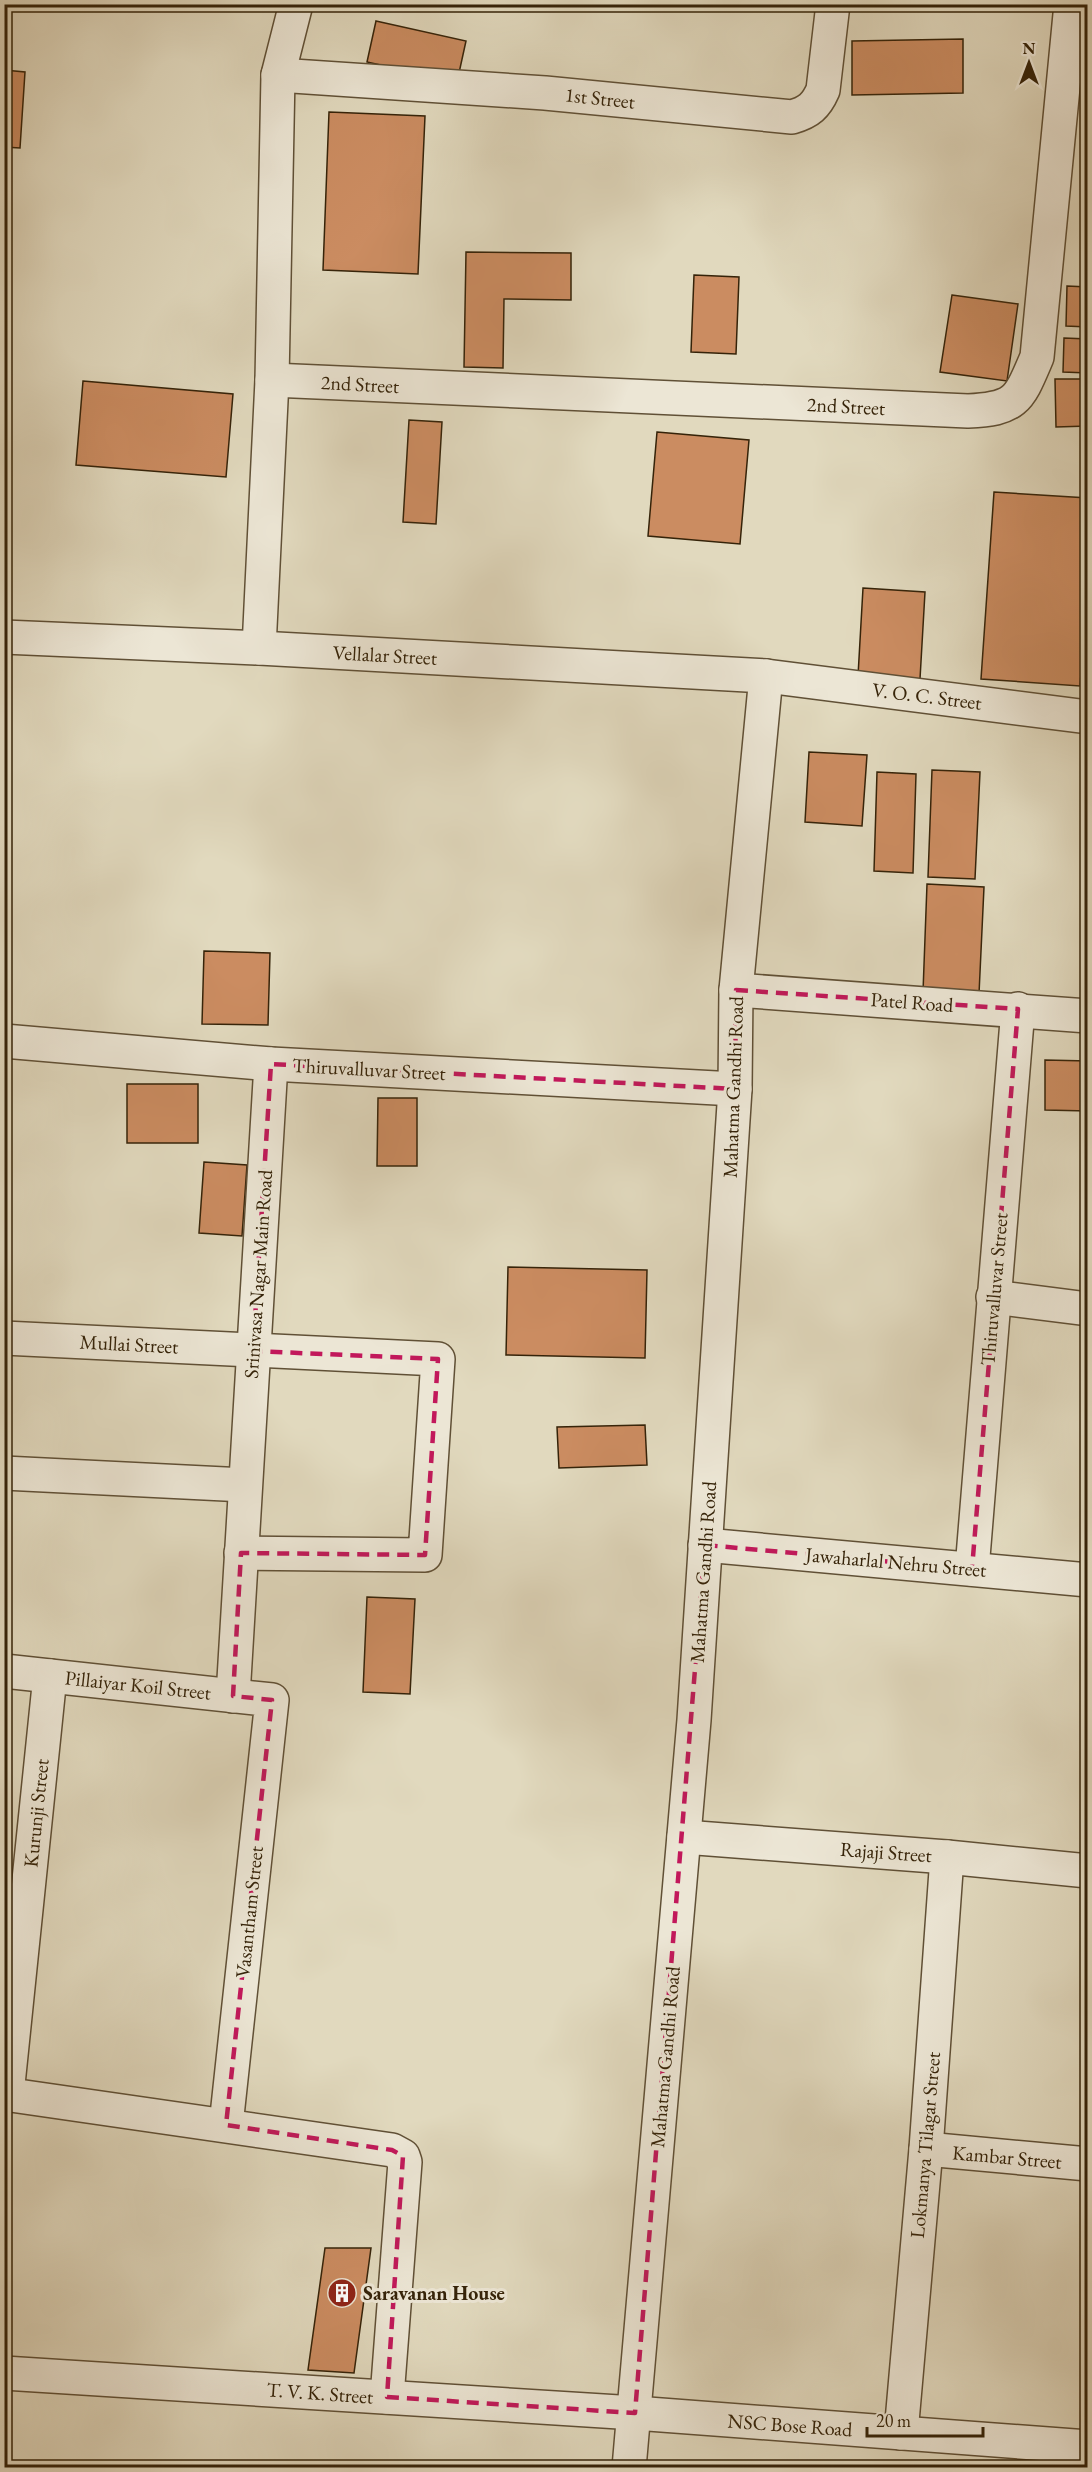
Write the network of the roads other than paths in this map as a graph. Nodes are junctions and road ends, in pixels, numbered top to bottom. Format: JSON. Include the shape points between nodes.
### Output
{"nodes":[{"id":1,"x":296,"y":4,"type":"edge"},
{"id":2,"x":833,"y":4,"type":"edge"},
{"id":3,"x":1071,"y":4,"type":"edge"},
{"id":4,"x":278,"y":75,"type":"junction"},
{"id":5,"x":272,"y":380,"type":"junction"},
{"id":6,"x":4,"y":637,"type":"edge"},
{"id":7,"x":259,"y":648,"type":"junction"},
{"id":8,"x":766,"y":676,"type":"junction"},
{"id":9,"x":1088,"y":717,"type":"edge"},
{"id":10,"x":736,"y":990,"type":"junction"},
{"id":11,"x":1018,"y":1009,"type":"junction"},
{"id":12,"x":1088,"y":1016,"type":"edge"},
{"id":13,"x":4,"y":1041,"type":"edge"},
{"id":14,"x":271,"y":1064,"type":"junction"},
{"id":15,"x":735,"y":1089,"type":"junction"},
{"id":16,"x":993,"y":1296,"type":"junction"},
{"id":17,"x":1088,"y":1309,"type":"edge"},
{"id":18,"x":4,"y":1338,"type":"edge"},
{"id":19,"x":253,"y":1351,"type":"junction"},
{"id":20,"x":4,"y":1473,"type":"edge"},
{"id":21,"x":245,"y":1485,"type":"junction"},
{"id":22,"x":705,"y":1545,"type":"junction"},
{"id":23,"x":241,"y":1553,"type":"junction"},
{"id":24,"x":972,"y":1569,"type":"junction"},
{"id":25,"x":1088,"y":1580,"type":"edge"},
{"id":26,"x":4,"y":1671,"type":"edge"},
{"id":27,"x":50,"y":1676,"type":"junction"},
{"id":28,"x":233,"y":1696,"type":"junction"},
{"id":29,"x":272,"y":1700,"type":"joint"},
{"id":30,"x":684,"y":1837,"type":"junction"},
{"id":31,"x":946,"y":1857,"type":"junction"},
{"id":32,"x":1088,"y":1871,"type":"edge"},
{"id":33,"x":6,"y":2094,"type":"edge"},
{"id":34,"x":226,"y":2125,"type":"junction"},
{"id":35,"x":926,"y":2149,"type":"junction"},
{"id":36,"x":1088,"y":2164,"type":"edge"},
{"id":37,"x":4,"y":2373,"type":"edge"},
{"id":38,"x":387,"y":2397,"type":"junction"},
{"id":39,"x":635,"y":2413,"type":"junction"},
{"id":40,"x":901,"y":2433,"type":"junction"},
{"id":41,"x":1088,"y":2447,"type":"edge"},
{"id":42,"x":629,"y":2468,"type":"edge"}],
"edges":[{"from":1,"to":4,"type":"street"},
{"from":2,"to":4,"type":"street","name":"1st Street","via":[[823,90],[818,103],[808,112],[792,117],[545,93]]},
{"from":3,"to":5,"type":"street","name":"2nd Street","via":[[1037,357],[1014,402],[992,410],[968,411]]},
{"from":4,"to":5,"type":"street"},
{"from":5,"to":7,"type":"street"},
{"from":6,"to":7,"type":"street","name":"Vellalar Street"},
{"from":7,"to":8,"type":"street","name":"Vellalar Street"},
{"from":8,"to":9,"type":"street","name":"V. O. C. Street"},
{"from":8,"to":10,"type":"street","name":"Mahatma Gandhi Road"},
{"from":10,"to":11,"type":"street","name":"Patel Road"},
{"from":10,"to":15,"type":"street","name":"Mahatma Gandhi Road"},
{"from":11,"to":12,"type":"street","name":"Patel Road"},
{"from":11,"to":16,"type":"street","name":"Thiruvalluvar Street"},
{"from":13,"to":14,"type":"street","name":"Thiruvalluvar Street"},
{"from":14,"to":15,"type":"street","name":"Thiruvalluvar Street"},
{"from":14,"to":19,"type":"street","name":"Srinivasa Nagar Main Road"},
{"from":15,"to":22,"type":"street","name":"Mahatma Gandhi Road"},
{"from":16,"to":17,"type":"street"},
{"from":16,"to":24,"type":"street","name":"Thiruvalluvar Street"},
{"from":18,"to":19,"type":"street","name":"Mullai Street"},
{"from":19,"to":21,"type":"street","name":"Srinivasa Nagar Main Road"},
{"from":19,"to":23,"type":"street","name":"Mullai Street","via":[[438,1359],[425,1555]]},
{"from":20,"to":21,"type":"street"},
{"from":21,"to":23,"type":"street","name":"Srinivasa Nagar Main Road"},
{"from":22,"to":24,"type":"street","name":"Jawaharlal Nehru Street"},
{"from":22,"to":30,"type":"street","name":"Mahatma Gandhi Road"},
{"from":23,"to":28,"type":"street","name":"Srinivasa Nagar Main Road"},
{"from":24,"to":25,"type":"street","name":"Jawaharlal Nehru Street"},
{"from":26,"to":27,"type":"street","name":"Pillaiyar Koil Street"},
{"from":27,"to":28,"type":"street","name":"Pillaiyar Koil Street"},
{"from":27,"to":33,"type":"street","name":"Kurunji Street"},
{"from":28,"to":29,"type":"street","name":"Pillaiyar Koil Street"},
{"from":29,"to":34,"type":"street","name":"Vasantham Street"},
{"from":30,"to":31,"type":"street","name":"Rajaji Street"},
{"from":30,"to":39,"type":"street","name":"Mahatma Gandhi Road"},
{"from":31,"to":32,"type":"street","name":"Rajaji Street"},
{"from":31,"to":35,"type":"street","name":"Lokmanya Tilagar Street"},
{"from":33,"to":34,"type":"street"},
{"from":34,"to":38,"type":"street","via":[[392,2150],[403,2156]]},
{"from":35,"to":36,"type":"street","name":"Kambar Street"},
{"from":35,"to":40,"type":"street","name":"Lokmanya Tilagar Street"},
{"from":37,"to":38,"type":"street","name":"T. V. K. Street"},
{"from":38,"to":39,"type":"street","name":"T. V. K. Street"},
{"from":39,"to":40,"type":"street","name":"NSC Bose Road"},
{"from":39,"to":42,"type":"street","name":"Mahatma Gandhi Road"},
{"from":40,"to":41,"type":"street","name":"NSC Bose Road"}]}
